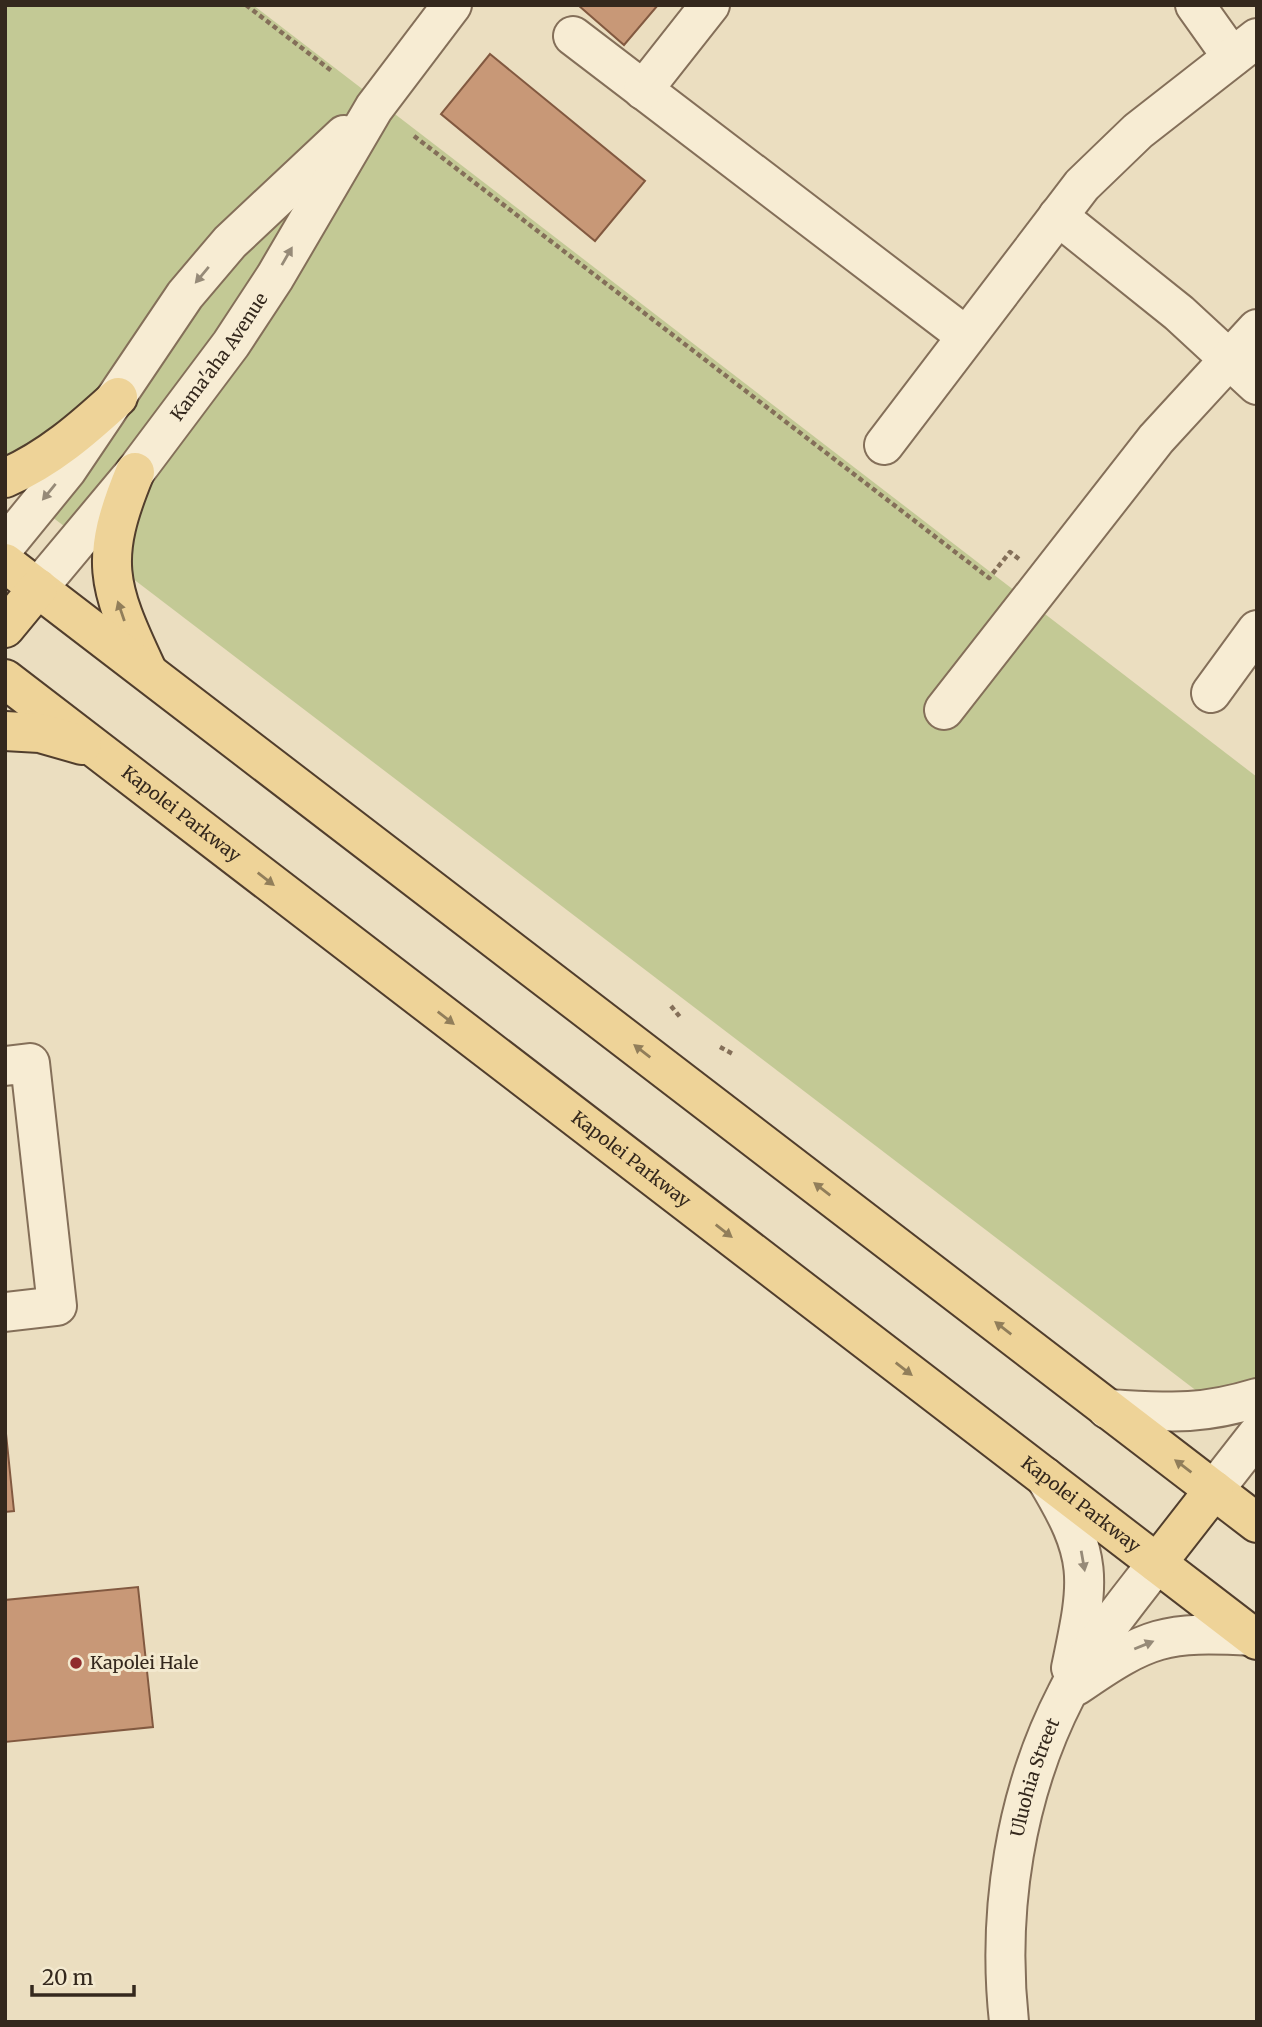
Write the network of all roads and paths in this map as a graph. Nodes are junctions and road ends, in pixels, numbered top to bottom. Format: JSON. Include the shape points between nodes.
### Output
{"nodes":[{"id":1,"x":246,"y":5,"type":"edge"},
{"id":2,"x":452,"y":5,"type":"edge"},
{"id":3,"x":710,"y":5,"type":"edge"},
{"id":4,"x":1195,"y":5,"type":"edge"},
{"id":5,"x":573,"y":36,"type":"dead end"},
{"id":6,"x":1244,"y":47,"type":"edge"},
{"id":7,"x":333,"y":72,"type":"dead end"},
{"id":8,"x":643,"y":90,"type":"junction"},
{"id":9,"x":374,"y":108,"type":"junction"},
{"id":10,"x":414,"y":136,"type":"dead end"},
{"id":11,"x":1058,"y":216,"type":"junction"},
{"id":12,"x":1257,"y":329,"type":"edge"},
{"id":13,"x":966,"y":336,"type":"junction"},
{"id":14,"x":1227,"y":358,"type":"junction"},
{"id":15,"x":1257,"y":385,"type":"edge"},
{"id":16,"x":118,"y":397,"type":"junction"},
{"id":17,"x":884,"y":446,"type":"dead end"},
{"id":18,"x":135,"y":472,"type":"junction"},
{"id":19,"x":5,"y":478,"type":"edge"},
{"id":20,"x":5,"y":546,"type":"edge"},
{"id":21,"x":1023,"y":562,"type":"dead end"},
{"id":22,"x":5,"y":563,"type":"edge"},
{"id":23,"x":38,"y":588,"type":"junction"},
{"id":24,"x":5,"y":628,"type":"edge"},
{"id":25,"x":1257,"y":630,"type":"edge"},
{"id":26,"x":149,"y":673,"type":"junction"},
{"id":27,"x":5,"y":679,"type":"edge"},
{"id":28,"x":1211,"y":693,"type":"dead end"},
{"id":29,"x":944,"y":710,"type":"dead end"},
{"id":30,"x":5,"y":731,"type":"edge"},
{"id":31,"x":95,"y":748,"type":"junction"},
{"id":32,"x":671,"y":1006,"type":"dead end"},
{"id":33,"x":680,"y":1017,"type":"dead end"},
{"id":34,"x":720,"y":1047,"type":"dead end"},
{"id":35,"x":733,"y":1054,"type":"dead end"},
{"id":36,"x":5,"y":1066,"type":"edge"},
{"id":37,"x":5,"y":1312,"type":"edge"},
{"id":38,"x":1257,"y":1398,"type":"edge"},
{"id":39,"x":1107,"y":1409,"type":"junction"},
{"id":40,"x":1257,"y":1435,"type":"edge"},
{"id":41,"x":1045,"y":1477,"type":"junction"},
{"id":42,"x":1214,"y":1490,"type":"junction"},
{"id":43,"x":1257,"y":1523,"type":"edge"},
{"id":44,"x":1157,"y":1563,"type":"junction"},
{"id":45,"x":1254,"y":1638,"type":"edge"},
{"id":46,"x":1066,"y":1694,"type":"junction"},
{"id":47,"x":1009,"y":2022,"type":"edge"}],
"edges":[{"from":1,"to":7,"type":"path"},
{"from":2,"to":9,"type":"street","name":"Kama'aha Avenue"},
{"from":3,"to":8,"type":"street"},
{"from":4,"to":6,"type":"street"},
{"from":5,"to":8,"type":"street"},
{"from":6,"to":11,"type":"street","via":[[1109,157]]},
{"from":8,"to":13,"type":"street"},
{"from":9,"to":16,"type":"street","name":"Kama'aha Avenue","one_way":true,"via":[[230,242],[185,295]]},
{"from":18,"to":9,"type":"street","name":"Kama'aha Avenue","one_way":true,"via":[[275,277]]},
{"from":10,"to":21,"type":"path","via":[[989,578],[1010,552]]},
{"from":11,"to":13,"type":"street"},
{"from":11,"to":14,"type":"street","via":[[1179,313]]},
{"from":12,"to":14,"type":"street"},
{"from":13,"to":17,"type":"street"},
{"from":14,"to":15,"type":"street"},
{"from":14,"to":29,"type":"street","via":[[1156,439]]},
{"from":16,"to":19,"type":"main road","via":[[67,442]]},
{"from":16,"to":20,"type":"street","name":"Kama'aha Avenue","one_way":true},
{"from":18,"to":23,"type":"street","name":"Kama'aha Avenue"},
{"from":26,"to":18,"type":"main road","one_way":true,"via":[[122,617],[110,565],[116,522]]},
{"from":22,"to":23,"type":"main road"},
{"from":23,"to":24,"type":"main road"},
{"from":23,"to":26,"type":"main road"},
{"from":25,"to":28,"type":"street"},
{"from":39,"to":26,"type":"main road","one_way":true},
{"from":27,"to":31,"type":"main road","name":"Kapolei Parkway"},
{"from":30,"to":31,"type":"main road","via":[[40,733]]},
{"from":31,"to":41,"type":"main road","name":"Kapolei Parkway","one_way":true},
{"from":32,"to":33,"type":"path"},
{"from":34,"to":35,"type":"path"},
{"from":36,"to":37,"type":"street","via":[[30,1063],[57,1306]]},
{"from":38,"to":39,"type":"street","via":[[1185,1414]]},
{"from":42,"to":39,"type":"main road","one_way":true},
{"from":40,"to":42,"type":"street"},
{"from":41,"to":44,"type":"main road","name":"Kapolei Parkway"},
{"from":41,"to":46,"type":"street","one_way":true,"via":[[1071,1521],[1082,1550],[1086,1581]]},
{"from":42,"to":43,"type":"main road"},
{"from":42,"to":44,"type":"main road"},
{"from":44,"to":45,"type":"main road","name":"Kapolei Parkway"},
{"from":44,"to":46,"type":"street","name":"Uluohia Street","via":[[1101,1637]]},
{"from":46,"to":45,"type":"street","one_way":true,"via":[[1144,1643],[1195,1633]]},
{"from":46,"to":47,"type":"street","name":"Uluohia Street","via":[[1043,1746],[1022,1815],[1004,1945]]}]}
